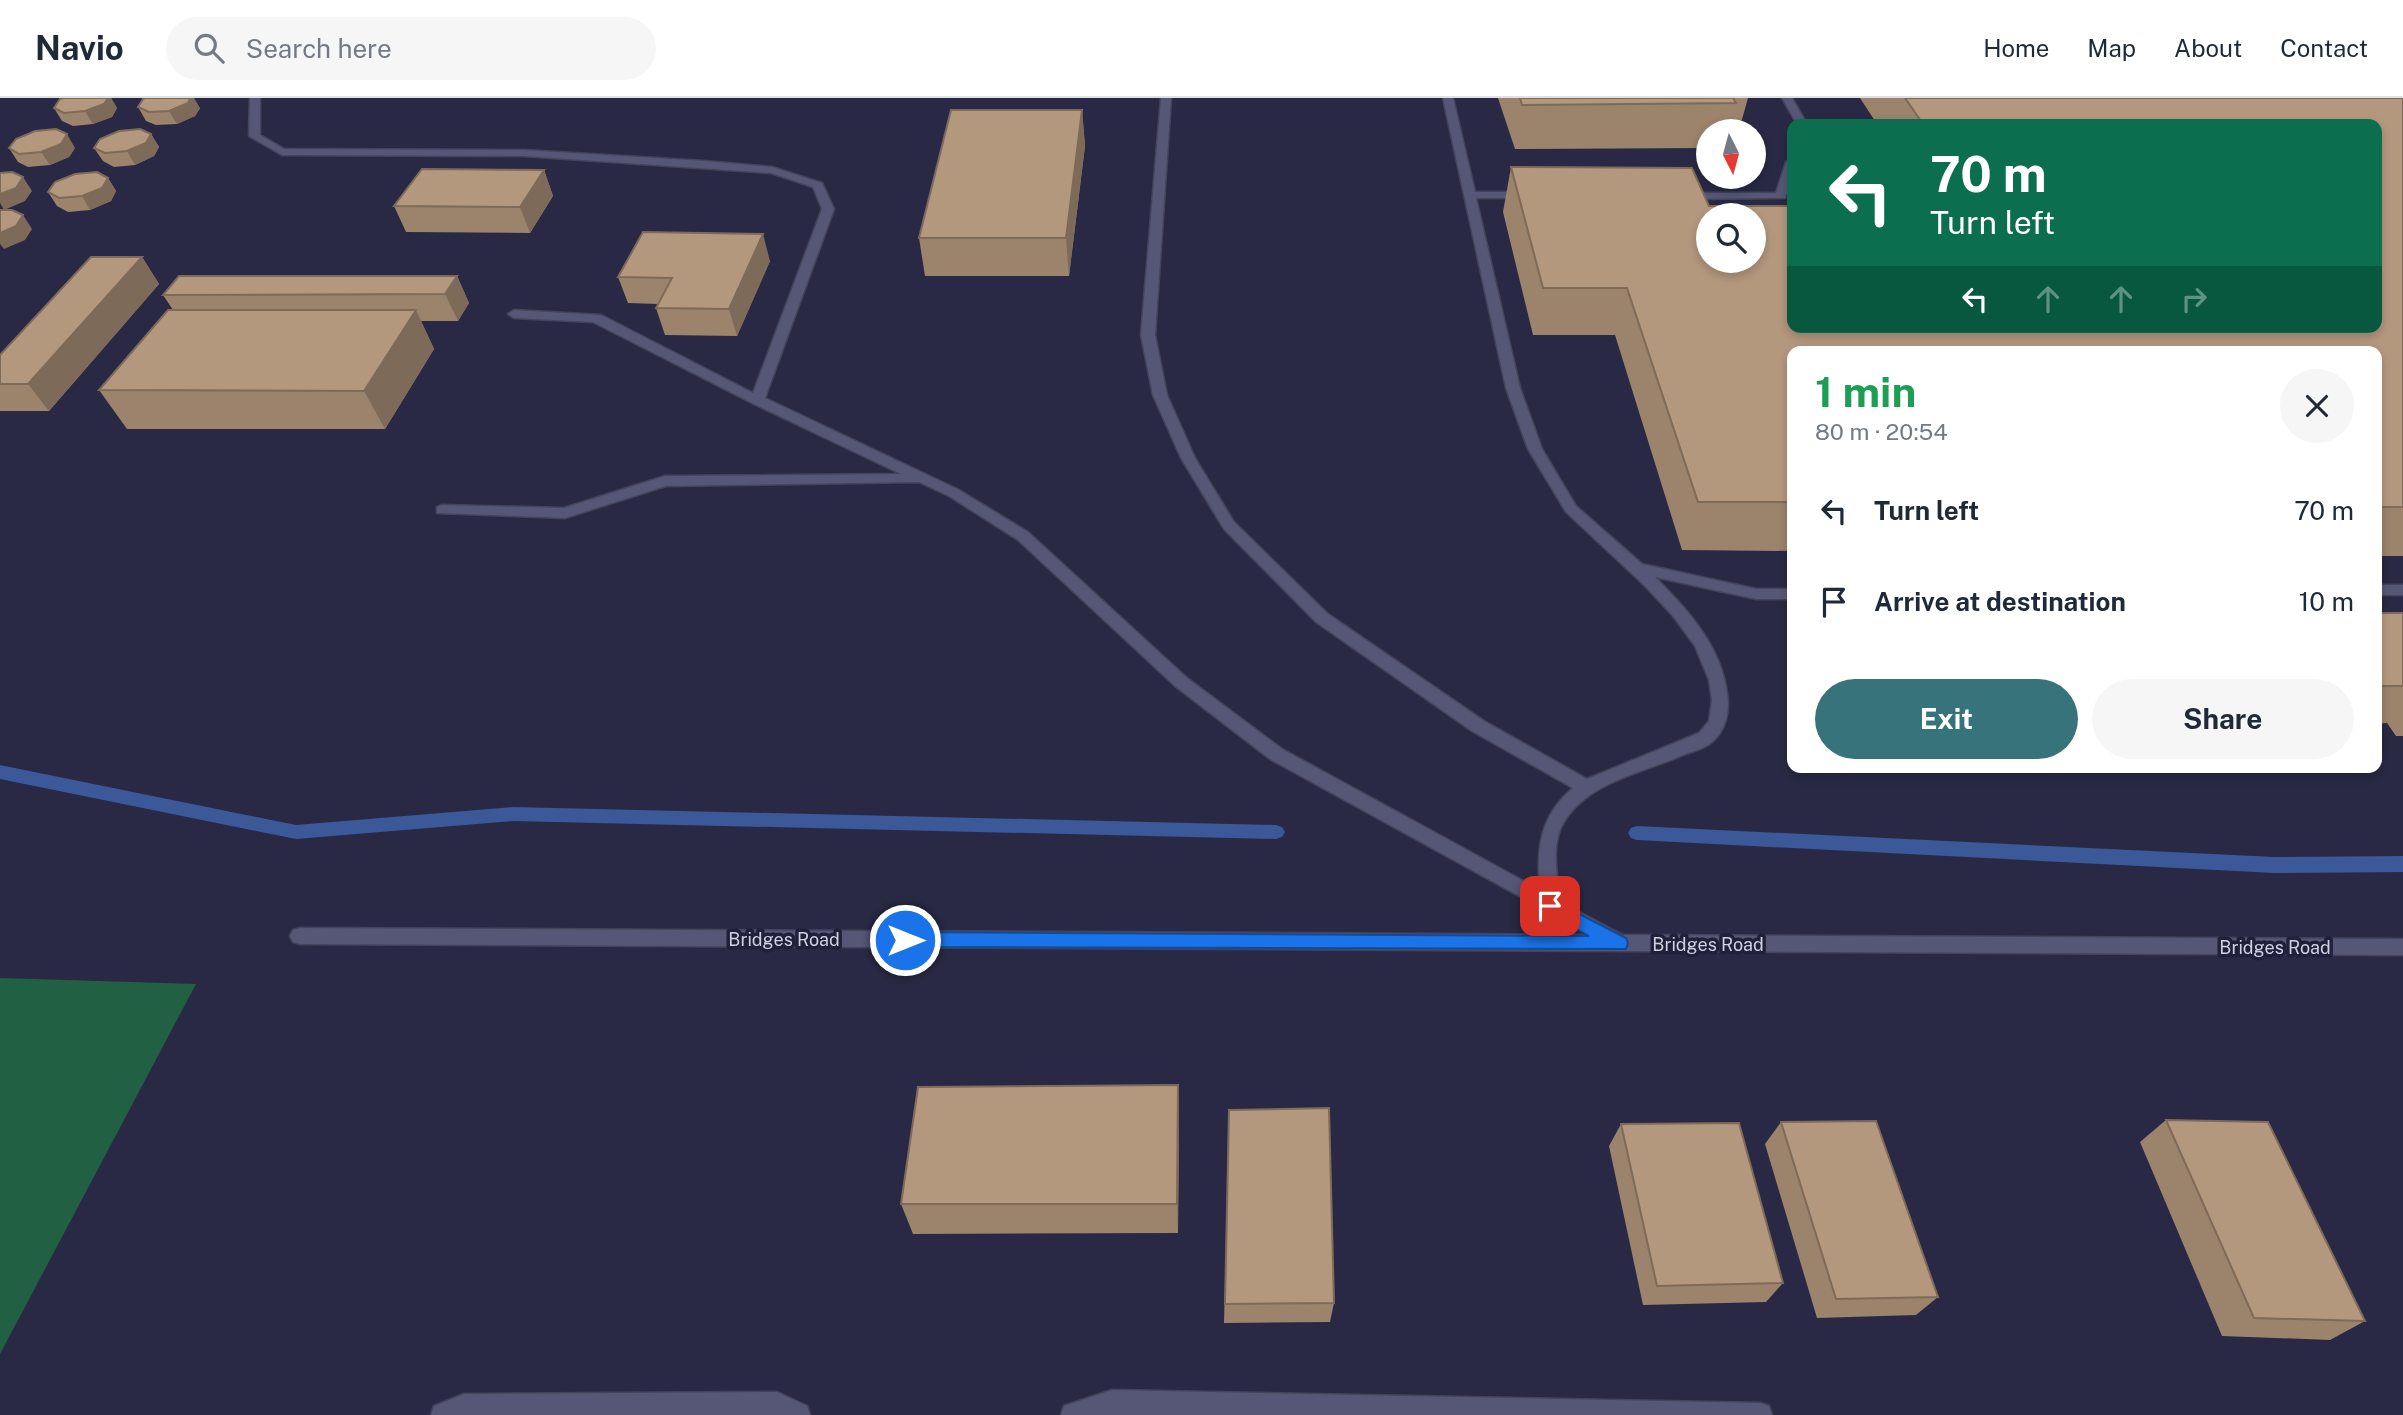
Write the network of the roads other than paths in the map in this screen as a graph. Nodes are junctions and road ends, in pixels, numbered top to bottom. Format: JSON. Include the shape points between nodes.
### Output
{"nodes":[{"id":1,"x":255,"y":98,"type":"edge"},
{"id":2,"x":1166,"y":98,"type":"edge"},
{"id":3,"x":1448,"y":98,"type":"edge"},
{"id":4,"x":1787,"y":98,"type":"edge"},
{"id":5,"x":1799,"y":119,"type":"edge"},
{"id":6,"x":1787,"y":180,"type":"edge"},
{"id":7,"x":1469,"y":195,"type":"junction"},
{"id":8,"x":1537,"y":195,"type":"edge"},
{"id":9,"x":1673,"y":196,"type":"edge"},
{"id":10,"x":514,"y":314,"type":"dead end"},
{"id":11,"x":757,"y":400,"type":"junction"},
{"id":12,"x":923,"y":478,"type":"junction"},
{"id":13,"x":442,"y":510,"type":"dead end"},
{"id":14,"x":1637,"y":568,"type":"junction"},
{"id":15,"x":2382,"y":590,"type":"edge"},
{"id":16,"x":2403,"y":590,"type":"edge"},
{"id":17,"x":1787,"y":594,"type":"edge"},
{"id":18,"x":1586,"y":787,"type":"junction"},
{"id":19,"x":1550,"y":906,"type":"junction"},
{"id":20,"x":300,"y":936,"type":"dead end"},
{"id":21,"x":1619,"y":943,"type":"junction"},
{"id":22,"x":2403,"y":947,"type":"edge"},
{"id":23,"x":443,"y":1415,"type":"edge"},
{"id":24,"x":798,"y":1415,"type":"edge"},
{"id":25,"x":1073,"y":1415,"type":"edge"},
{"id":26,"x":1760,"y":1415,"type":"edge"}],
"edges":[{"from":1,"to":11,"type":"street","via":[[254,136],[282,152],[524,153],[772,170],[818,185],[828,208]]},
{"from":2,"to":18,"type":"street","via":[[1148,335],[1160,395],[1188,458],[1229,525],[1322,618],[1478,726]]},
{"from":3,"to":7,"type":"street"},
{"from":4,"to":5,"type":"street"},
{"from":6,"to":9,"type":"street","via":[[1782,197]]},
{"from":7,"to":8,"type":"street"},
{"from":7,"to":14,"type":"street","via":[[1513,388],[1535,449],[1571,509]]},
{"from":10,"to":11,"type":"street","via":[[596,318]]},
{"from":11,"to":12,"type":"street"},
{"from":12,"to":13,"type":"street","via":[[665,481],[565,513]]},
{"from":12,"to":19,"type":"street","via":[[1023,536],[1181,682],[1276,754]]},
{"from":14,"to":17,"type":"street","via":[[1756,594]]},
{"from":14,"to":18,"type":"street","via":[[1676,608],[1707,651],[1719,684],[1721,715],[1706,738]]},
{"from":15,"to":16,"type":"street"},
{"from":18,"to":19,"type":"street","via":[[1563,809],[1550,830]]},
{"from":19,"to":21,"type":"street"},
{"from":20,"to":21,"type":"street","name":"Bridges Road"},
{"from":21,"to":22,"type":"street","name":"Bridges Road"},
{"from":23,"to":24,"type":"street","via":[[464,1406],[777,1404]]},
{"from":25,"to":26,"type":"street","via":[[1112,1402]]}]}
